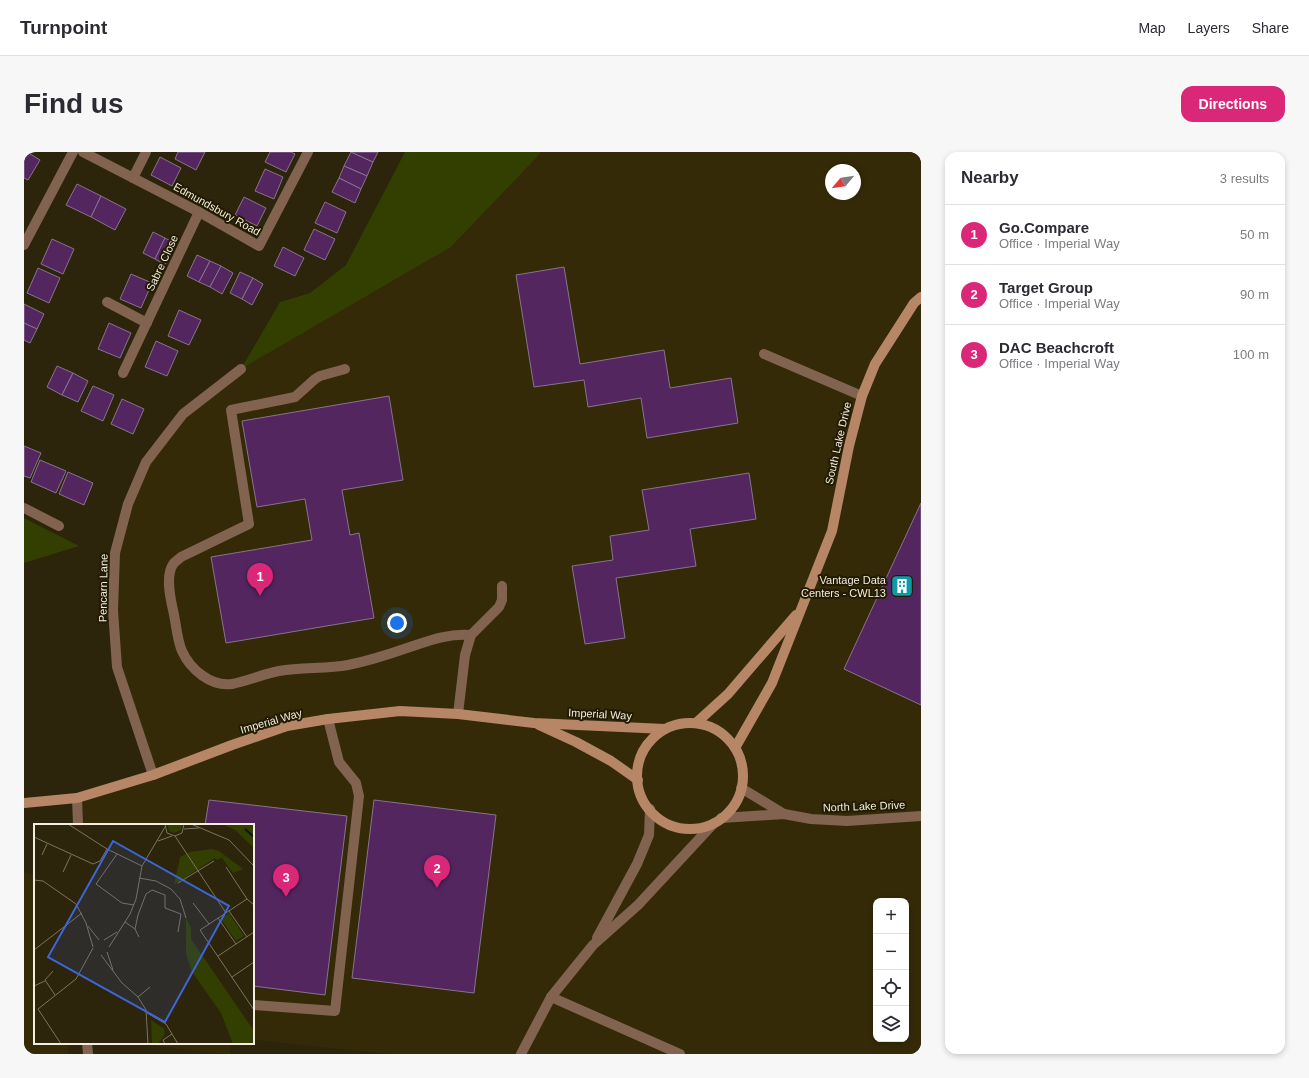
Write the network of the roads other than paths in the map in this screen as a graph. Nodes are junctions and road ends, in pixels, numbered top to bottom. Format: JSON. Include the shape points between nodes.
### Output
{"nodes":[{"id":1,"x":73,"y":152,"type":"edge"},
{"id":2,"x":83,"y":152,"type":"edge"},
{"id":3,"x":146,"y":152,"type":"edge"},
{"id":4,"x":308,"y":152,"type":"edge"},
{"id":5,"x":133,"y":178,"type":"junction"},
{"id":6,"x":199,"y":212,"type":"junction"},
{"id":7,"x":24,"y":245,"type":"edge"},
{"id":8,"x":921,"y":296,"type":"edge"},
{"id":9,"x":107,"y":302,"type":"dead end"},
{"id":10,"x":147,"y":323,"type":"junction"},
{"id":11,"x":764,"y":354,"type":"dead end"},
{"id":12,"x":345,"y":368,"type":"dead end"},
{"id":13,"x":241,"y":369,"type":"dead end"},
{"id":14,"x":123,"y":373,"type":"dead end"},
{"id":15,"x":862,"y":396,"type":"junction"},
{"id":16,"x":24,"y":508,"type":"edge"},
{"id":17,"x":58,"y":526,"type":"dead end"},
{"id":18,"x":502,"y":586,"type":"dead end"},
{"id":19,"x":803,"y":607,"type":"junction"},
{"id":20,"x":471,"y":635,"type":"junction"},
{"id":21,"x":458,"y":714,"type":"junction"},
{"id":22,"x":328,"y":718,"type":"junction"},
{"id":23,"x":534,"y":723,"type":"junction"},
{"id":24,"x":696,"y":723,"type":"junction"},
{"id":25,"x":665,"y":729,"type":"junction"},
{"id":26,"x":735,"y":748,"type":"junction"},
{"id":27,"x":153,"y":775,"type":"junction"},
{"id":28,"x":638,"y":780,"type":"junction"},
{"id":29,"x":741,"y":788,"type":"junction"},
{"id":30,"x":77,"y":798,"type":"junction"},
{"id":31,"x":24,"y":803,"type":"edge"},
{"id":32,"x":650,"y":809,"type":"junction"},
{"id":33,"x":784,"y":814,"type":"junction"},
{"id":34,"x":921,"y":816,"type":"edge"},
{"id":35,"x":717,"y":821,"type":"junction"},
{"id":36,"x":78,"y":824,"type":"edge"},
{"id":37,"x":593,"y":945,"type":"junction"},
{"id":38,"x":551,"y":998,"type":"junction"},
{"id":39,"x":254,"y":1005,"type":"edge"},
{"id":40,"x":87,"y":1044,"type":"edge"},
{"id":41,"x":88,"y":1054,"type":"edge"},
{"id":42,"x":520,"y":1054,"type":"edge"},
{"id":43,"x":680,"y":1054,"type":"edge"}],
"edges":[{"from":1,"to":7,"type":"street"},
{"from":2,"to":5,"type":"street","name":"Edmundsbury Road"},
{"from":3,"to":5,"type":"street"},
{"from":4,"to":6,"type":"street","name":"Edmundsbury Road","via":[[259,246]]},
{"from":5,"to":6,"type":"street","name":"Edmundsbury Road"},
{"from":6,"to":10,"type":"street","name":"Sabre Close"},
{"from":8,"to":15,"type":"street","name":"South Lake Drive","via":[[875,364]]},
{"from":9,"to":10,"type":"street"},
{"from":10,"to":14,"type":"street","name":"Sabre Close"},
{"from":11,"to":15,"type":"street"},
{"from":12,"to":20,"type":"street","via":[[320,376],[295,397],[231,410],[249,524],[174,562],[169,588],[181,650],[187,661],[203,676],[221,684],[231,684],[278,672],[348,665],[446,636]]},
{"from":13,"to":27,"type":"street","name":"Pencarn Lane","via":[[183,414],[146,462],[128,504],[115,553],[113,610],[118,667]]},
{"from":15,"to":19,"type":"street","name":"South Lake Drive","via":[[832,531]]},
{"from":16,"to":17,"type":"street"},
{"from":18,"to":20,"type":"street","via":[[499,607]]},
{"from":19,"to":24,"type":"street","name":"South Lake Drive","via":[[728,694]]},
{"from":19,"to":26,"type":"street","name":"South Lake Drive","via":[[772,683]]},
{"from":20,"to":21,"type":"street"},
{"from":21,"to":22,"type":"street","name":"Imperial Way","via":[[400,711]]},
{"from":21,"to":23,"type":"street","name":"Imperial Way"},
{"from":22,"to":27,"type":"street","name":"Imperial Way","via":[[287,726]]},
{"from":22,"to":39,"type":"street","via":[[339,762],[356,783],[359,796],[335,1012]]},
{"from":23,"to":25,"type":"street","name":"Imperial Way"},
{"from":23,"to":28,"type":"street","name":"Imperial Way","via":[[611,761]]},
{"from":24,"to":25,"type":"street","name":"Imperial Way","via":[[682,723]]},
{"from":24,"to":26,"type":"street","name":"Imperial Way","via":[[723,734]]},
{"from":25,"to":28,"type":"street","name":"Imperial Way","via":[[643,750],[639,760]]},
{"from":26,"to":29,"type":"street","name":"Imperial Way","via":[[743,771]]},
{"from":27,"to":30,"type":"street","name":"Imperial Way"},
{"from":28,"to":32,"type":"street","name":"Imperial Way","via":[[644,804]]},
{"from":29,"to":33,"type":"street","name":"North Lake Drive"},
{"from":29,"to":35,"type":"street","name":"Imperial Way","via":[[738,799],[729,812]]},
{"from":30,"to":31,"type":"street","name":"Imperial Way"},
{"from":30,"to":36,"type":"street"},
{"from":32,"to":35,"type":"street","name":"Imperial Way","via":[[654,816],[680,828],[692,829]]},
{"from":32,"to":37,"type":"street","via":[[648,835],[637,864]]},
{"from":33,"to":34,"type":"street","name":"North Lake Drive","via":[[829,821]]},
{"from":33,"to":35,"type":"street","name":"North Lake Drive"},
{"from":35,"to":37,"type":"street","via":[[638,905]]},
{"from":37,"to":38,"type":"street"},
{"from":38,"to":42,"type":"street"},
{"from":38,"to":43,"type":"street"},
{"from":40,"to":41,"type":"street"}]}
